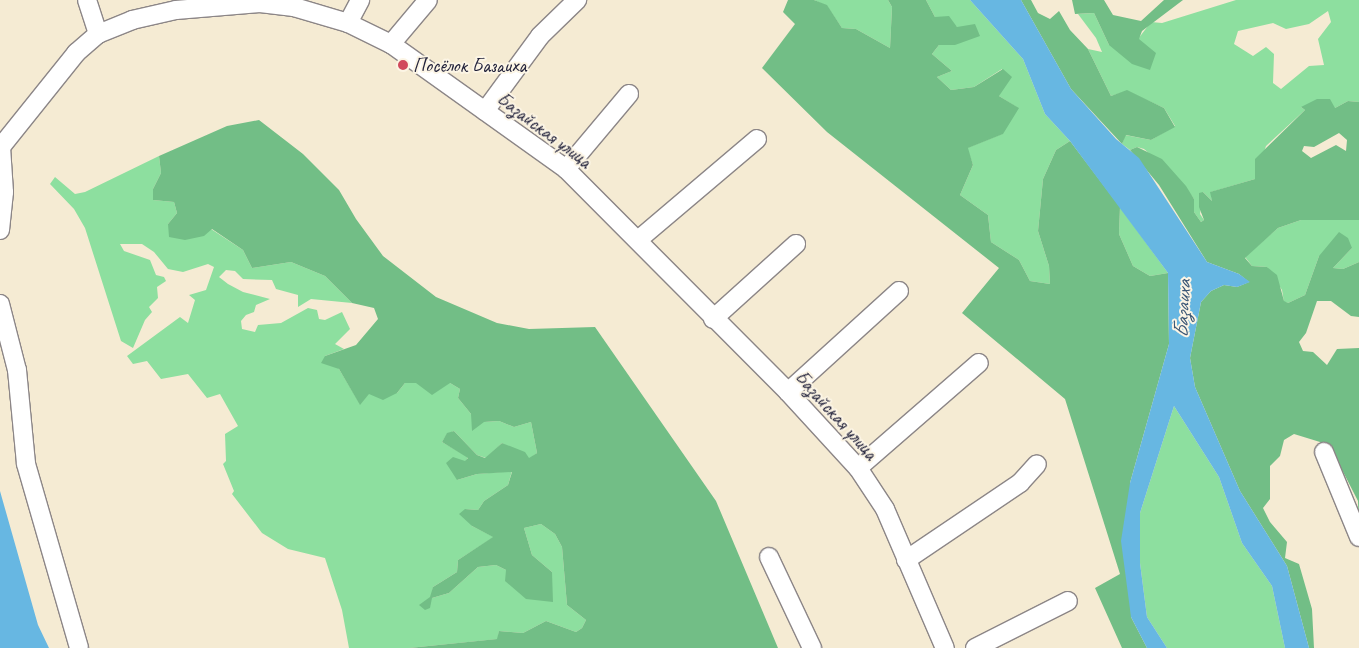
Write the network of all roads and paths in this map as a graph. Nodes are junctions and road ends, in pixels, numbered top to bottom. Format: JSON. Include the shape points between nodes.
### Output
{"nodes":[{"id":1,"x":87,"y":0,"type":"edge"},
{"id":2,"x":360,"y":0,"type":"edge"},
{"id":3,"x":428,"y":0,"type":"edge"},
{"id":4,"x":577,"y":0,"type":"edge"},
{"id":5,"x":259,"y":2,"type":"edge"},
{"id":6,"x":348,"y":23,"type":"junction"},
{"id":7,"x":98,"y":34,"type":"junction"},
{"id":8,"x":391,"y":44,"type":"junction"},
{"id":9,"x":629,"y":94,"type":"dead end"},
{"id":10,"x":485,"y":111,"type":"junction"},
{"id":11,"x":757,"y":139,"type":"dead end"},
{"id":12,"x":0,"y":147,"type":"edge"},
{"id":13,"x":566,"y":169,"type":"junction"},
{"id":14,"x":0,"y":230,"type":"edge"},
{"id":15,"x":638,"y":240,"type":"junction"},
{"id":16,"x":796,"y":244,"type":"dead end"},
{"id":17,"x":899,"y":292,"type":"dead end"},
{"id":18,"x":0,"y":304,"type":"edge"},
{"id":19,"x":713,"y":319,"type":"junction"},
{"id":20,"x":978,"y":363,"type":"dead end"},
{"id":21,"x":788,"y":392,"type":"junction"},
{"id":22,"x":1324,"y":452,"type":"dead end"},
{"id":23,"x":1037,"y":464,"type":"dead end"},
{"id":24,"x":858,"y":468,"type":"junction"},
{"id":25,"x":1359,"y":537,"type":"edge"},
{"id":26,"x":769,"y":557,"type":"dead end"},
{"id":27,"x":906,"y":560,"type":"junction"},
{"id":28,"x":1068,"y":601,"type":"dead end"},
{"id":29,"x":79,"y":648,"type":"edge"},
{"id":30,"x":812,"y":648,"type":"edge"},
{"id":31,"x":944,"y":648,"type":"edge"},
{"id":32,"x":975,"y":648,"type":"edge"}],
"edges":[{"from":1,"to":7,"type":"street"},
{"from":2,"to":6,"type":"street"},
{"from":3,"to":8,"type":"street"},
{"from":4,"to":10,"type":"street","via":[[540,36]]},
{"from":5,"to":6,"type":"street","name":"Базайская улица","via":[[294,7]]},
{"from":5,"to":7,"type":"street","name":"Базайская улица","via":[[176,10],[132,20]]},
{"from":6,"to":8,"type":"street","name":"Базайская улица"},
{"from":7,"to":12,"type":"street","name":"Базайская улица","via":[[76,53]]},
{"from":8,"to":10,"type":"street","name":"Базайская улица"},
{"from":9,"to":13,"type":"street"},
{"from":10,"to":13,"type":"street","name":"Базайская улица"},
{"from":11,"to":15,"type":"street"},
{"from":12,"to":14,"type":"street","via":[[4,192]]},
{"from":13,"to":15,"type":"street","name":"Базайская улица"},
{"from":15,"to":19,"type":"street","name":"Базайская улица"},
{"from":16,"to":19,"type":"street"},
{"from":17,"to":21,"type":"street"},
{"from":18,"to":29,"type":"street","via":[[17,370],[26,464]]},
{"from":19,"to":21,"type":"street","name":"Базайская улица"},
{"from":20,"to":24,"type":"street"},
{"from":21,"to":24,"type":"street","name":"Базайская улица"},
{"from":22,"to":25,"type":"street"},
{"from":23,"to":27,"type":"street","via":[[1020,483]]},
{"from":24,"to":27,"type":"street","name":"Базайская улица","via":[[885,509]]},
{"from":26,"to":30,"type":"street"},
{"from":27,"to":31,"type":"street","name":"Базайская улица"},
{"from":28,"to":32,"type":"street"}]}
